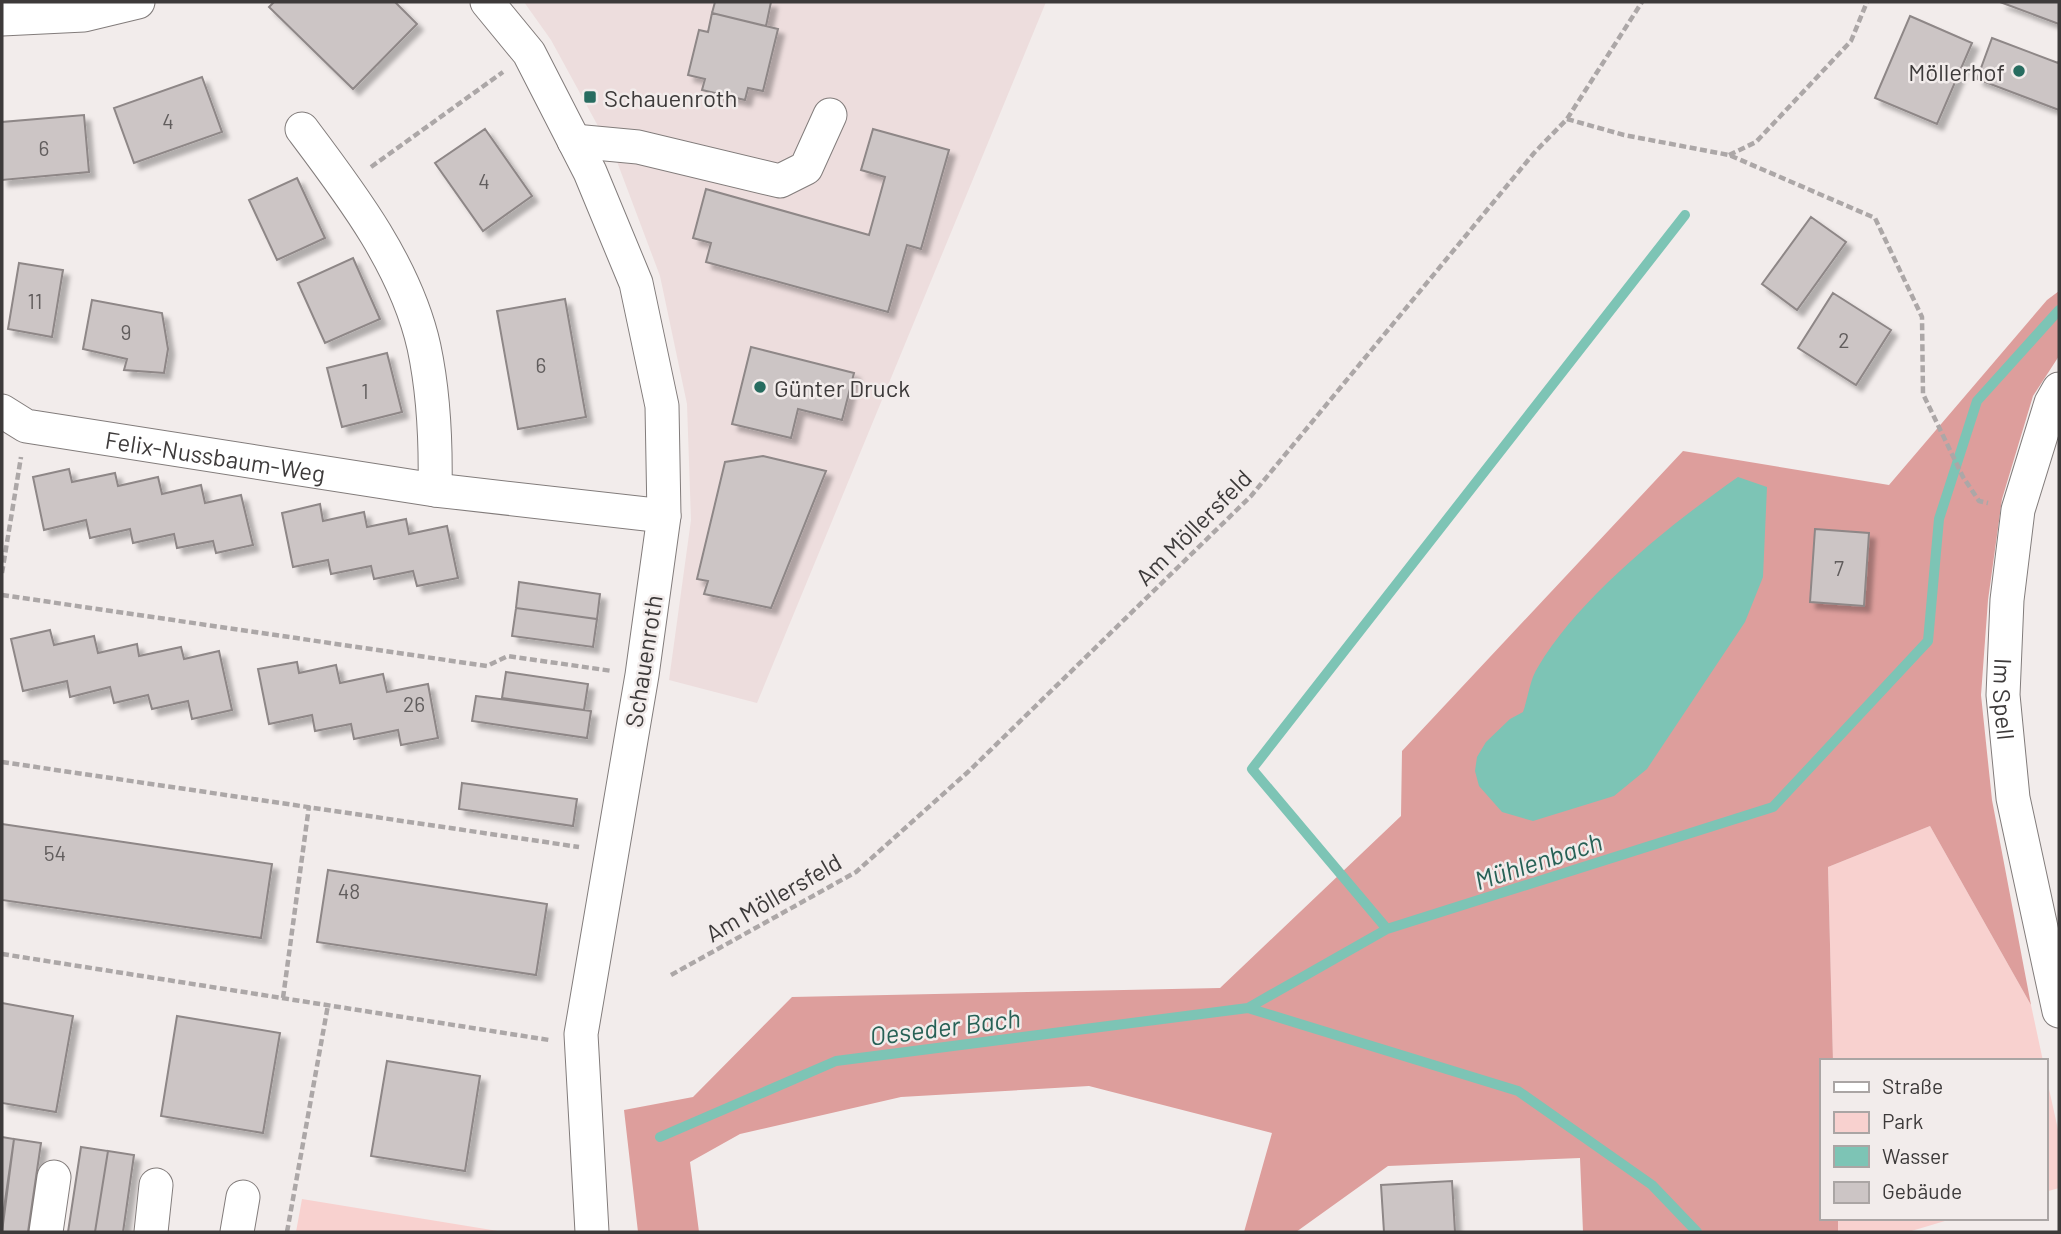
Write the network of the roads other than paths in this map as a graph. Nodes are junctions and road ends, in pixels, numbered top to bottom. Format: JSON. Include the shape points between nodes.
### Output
{"nodes":[{"id":1,"x":138,"y":2,"type":"edge"},
{"id":2,"x":487,"y":2,"type":"edge"},
{"id":3,"x":80,"y":8,"type":"edge"},
{"id":4,"x":2,"y":19,"type":"edge"},
{"id":5,"x":830,"y":115,"type":"dead end"},
{"id":6,"x":303,"y":129,"type":"dead end"},
{"id":7,"x":574,"y":141,"type":"junction"},
{"id":8,"x":2059,"y":389,"type":"edge"},
{"id":9,"x":14,"y":418,"type":"edge"},
{"id":10,"x":435,"y":490,"type":"junction"},
{"id":11,"x":664,"y":516,"type":"junction"},
{"id":12,"x":2059,"y":1011,"type":"edge"},
{"id":13,"x":54,"y":1177,"type":"dead end"},
{"id":14,"x":156,"y":1185,"type":"dead end"},
{"id":15,"x":243,"y":1197,"type":"dead end"},
{"id":16,"x":46,"y":1232,"type":"edge"},
{"id":17,"x":151,"y":1232,"type":"edge"},
{"id":18,"x":237,"y":1232,"type":"edge"},
{"id":19,"x":592,"y":1232,"type":"edge"}],
"edges":[{"from":1,"to":3,"type":"street"},
{"from":2,"to":7,"type":"street","name":"Schauenroth","via":[[529,53]]},
{"from":3,"to":4,"type":"street"},
{"from":5,"to":7,"type":"street","via":[[806,168],[780,181],[638,147]]},
{"from":6,"to":10,"type":"street","via":[[345,185],[398,274],[424,345],[436,430]]},
{"from":7,"to":11,"type":"street","name":"Schauenroth","via":[[636,283],[662,406]]},
{"from":8,"to":12,"type":"street","name":"Im Spell","via":[[2018,510],[2007,600],[2003,695],[2013,797]]},
{"from":9,"to":10,"type":"street","name":"Felix-Nussbaum-Weg"},
{"from":10,"to":11,"type":"street","name":"Felix-Nussbaum-Weg"},
{"from":11,"to":19,"type":"street","name":"Schauenroth","via":[[581,1045]]},
{"from":13,"to":16,"type":"street"},
{"from":14,"to":17,"type":"street"},
{"from":15,"to":18,"type":"street"}]}
